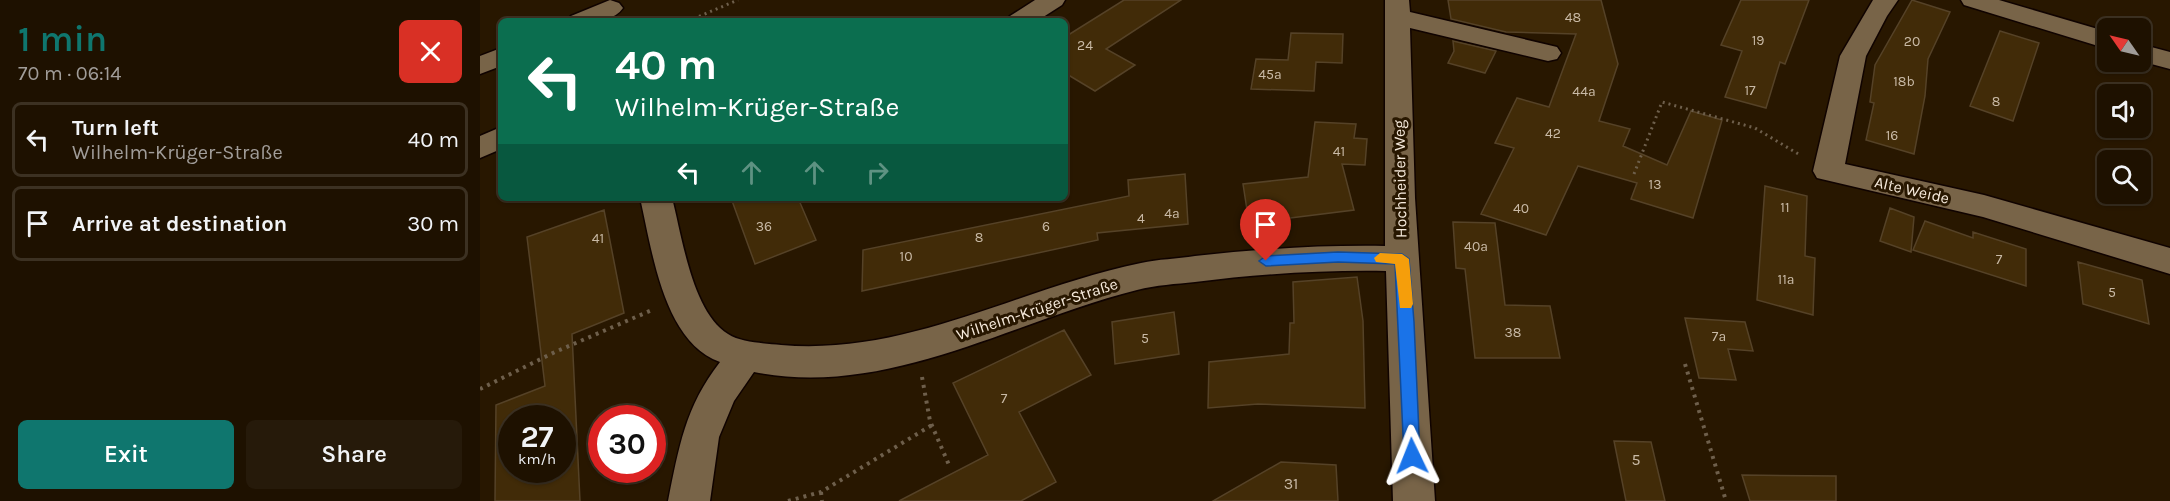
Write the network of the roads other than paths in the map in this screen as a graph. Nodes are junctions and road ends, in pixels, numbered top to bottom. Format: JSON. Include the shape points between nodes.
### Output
{"nodes":[{"id":1,"x":1053,"y":0,"type":"edge"},
{"id":2,"x":1886,"y":0,"type":"edge"},
{"id":3,"x":1973,"y":0,"type":"edge"},
{"id":4,"x":1397,"y":8,"type":"edge"},
{"id":5,"x":610,"y":10,"type":"edge"},
{"id":6,"x":588,"y":18,"type":"edge"},
{"id":7,"x":1024,"y":18,"type":"edge"},
{"id":8,"x":2097,"y":38,"type":"edge"},
{"id":9,"x":1548,"y":53,"type":"dead end"},
{"id":10,"x":2151,"y":55,"type":"edge"},
{"id":11,"x":498,"y":57,"type":"edge"},
{"id":12,"x":2170,"y":61,"type":"edge"},
{"id":13,"x":480,"y":66,"type":"edge"},
{"id":14,"x":498,"y":139,"type":"edge"},
{"id":15,"x":480,"y":148,"type":"edge"},
{"id":16,"x":657,"y":201,"type":"edge"},
{"id":17,"x":1402,"y":259,"type":"junction"},
{"id":18,"x":2170,"y":261,"type":"edge"},
{"id":19,"x":746,"y":355,"type":"junction"},
{"id":20,"x":689,"y":501,"type":"edge"},
{"id":21,"x":1414,"y":501,"type":"edge"}],
"edges":[{"from":1,"to":7,"type":"street"},
{"from":2,"to":18,"type":"street","name":"Alte Weide","via":[[1853,56],[1828,171],[1984,206]]},
{"from":3,"to":8,"type":"street"},
{"from":4,"to":9,"type":"street"},
{"from":4,"to":17,"type":"street","name":"Hochheider Weg"},
{"from":5,"to":6,"type":"street"},
{"from":10,"to":12,"type":"street"},
{"from":11,"to":13,"type":"street"},
{"from":14,"to":15,"type":"street"},
{"from":16,"to":19,"type":"street","name":"Wilhelm-Krüger-Straße","via":[[682,296],[702,334],[715,345]]},
{"from":17,"to":19,"type":"street","name":"Wilhelm-Krüger-Straße","via":[[1284,260],[1142,276],[1073,293],[917,348],[833,363],[787,363]]},
{"from":17,"to":21,"type":"street","name":"Hochheider Weg"},
{"from":19,"to":20,"type":"street","via":[[718,393],[700,437]]}]}
